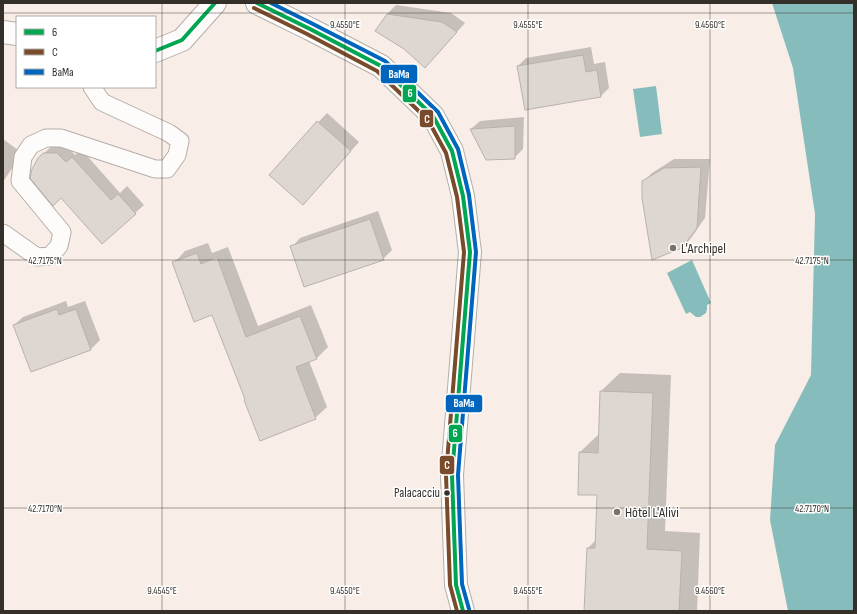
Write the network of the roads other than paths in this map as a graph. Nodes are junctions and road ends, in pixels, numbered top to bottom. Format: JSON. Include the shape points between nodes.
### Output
{"nodes":[{"id":1,"x":215,"y":3,"type":"edge"},
{"id":2,"x":257,"y":3,"type":"edge"},
{"id":3,"x":3,"y":32,"type":"edge"},
{"id":4,"x":16,"y":34,"type":"edge"},
{"id":5,"x":156,"y":51,"type":"edge"},
{"id":6,"x":93,"y":88,"type":"edge"},
{"id":7,"x":3,"y":233,"type":"edge"},
{"id":8,"x":463,"y":611,"type":"edge"}],
"edges":[{"from":1,"to":5,"type":"main road","via":[[182,40]]},
{"from":2,"to":8,"type":"main road","via":[[381,66],[432,116],[452,151],[463,196],[470,252],[452,475],[456,585]]},
{"from":3,"to":4,"type":"main road"},
{"from":6,"to":7,"type":"lane","via":[[102,102],[169,133],[180,142],[177,155],[167,169],[155,169],[61,138],[46,138],[31,145],[23,157],[20,181],[62,232],[59,246],[50,256],[37,257]]}]}
